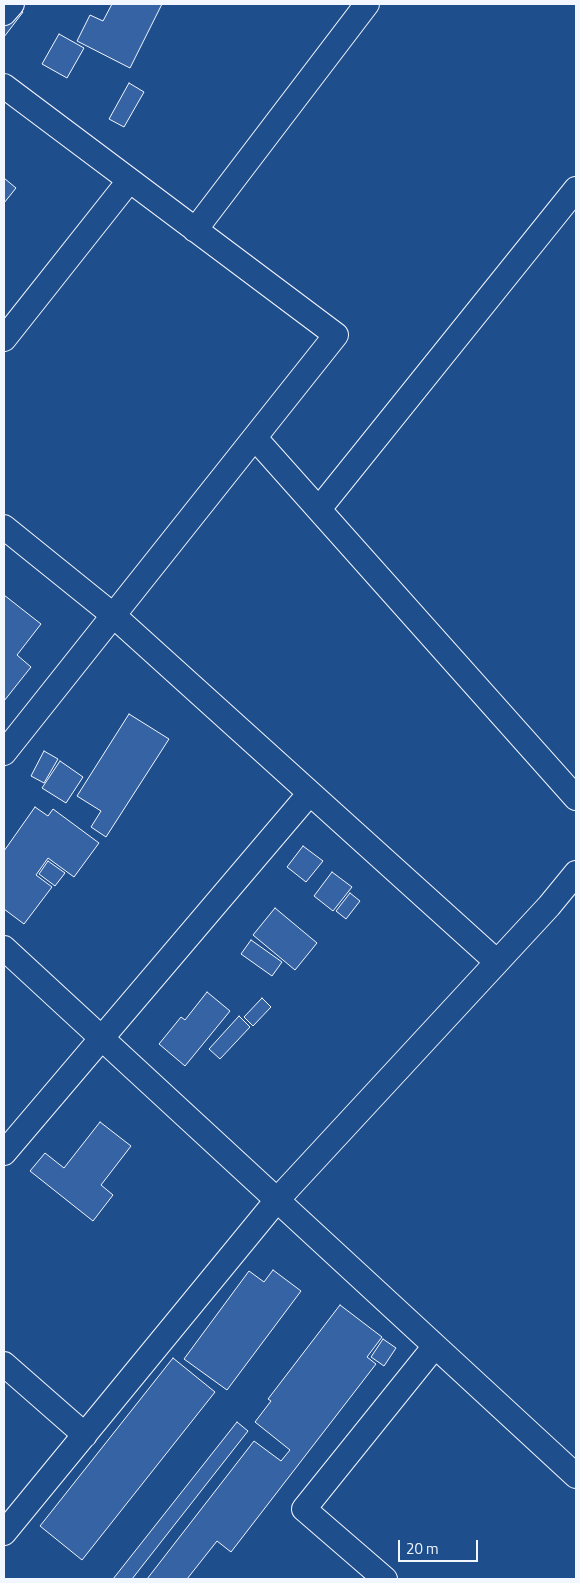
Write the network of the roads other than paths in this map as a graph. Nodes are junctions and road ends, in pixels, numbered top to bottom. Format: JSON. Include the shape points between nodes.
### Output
{"nodes":[{"id":1,"x":12,"y":4,"type":"edge"},
{"id":2,"x":367,"y":4,"type":"edge"},
{"id":3,"x":4,"y":13,"type":"edge"},
{"id":4,"x":4,"y":86,"type":"edge"},
{"id":5,"x":130,"y":181,"type":"junction"},
{"id":6,"x":576,"y":189,"type":"edge"},
{"id":7,"x":195,"y":230,"type":"junction"},
{"id":8,"x":4,"y":339,"type":"edge"},
{"id":9,"x":254,"y":438,"type":"junction"},
{"id":10,"x":319,"y":509,"type":"junction"},
{"id":11,"x":4,"y":527,"type":"edge"},
{"id":12,"x":113,"y":616,"type":"junction"},
{"id":13,"x":4,"y":753,"type":"edge"},
{"id":14,"x":310,"y":793,"type":"junction"},
{"id":15,"x":576,"y":798,"type":"edge"},
{"id":16,"x":576,"y":873,"type":"edge"},
{"id":17,"x":4,"y":948,"type":"edge"},
{"id":18,"x":497,"y":962,"type":"junction"},
{"id":19,"x":102,"y":1039,"type":"junction"},
{"id":20,"x":4,"y":1153,"type":"edge"},
{"id":21,"x":277,"y":1200,"type":"junction"},
{"id":22,"x":435,"y":1346,"type":"junction"},
{"id":23,"x":4,"y":1364,"type":"edge"},
{"id":24,"x":85,"y":1435,"type":"junction"},
{"id":25,"x":576,"y":1476,"type":"edge"},
{"id":26,"x":4,"y":1533,"type":"edge"},
{"id":27,"x":385,"y":1579,"type":"edge"}],
"edges":[{"from":1,"to":3,"type":"street"},
{"from":2,"to":7,"type":"street"},
{"from":4,"to":5,"type":"street"},
{"from":5,"to":7,"type":"street"},
{"from":5,"to":8,"type":"street"},
{"from":6,"to":10,"type":"street"},
{"from":7,"to":9,"type":"street","via":[[336,335]]},
{"from":9,"to":10,"type":"street"},
{"from":9,"to":12,"type":"street"},
{"from":10,"to":15,"type":"street"},
{"from":11,"to":12,"type":"street"},
{"from":12,"to":13,"type":"street"},
{"from":12,"to":14,"type":"street"},
{"from":14,"to":18,"type":"street"},
{"from":14,"to":19,"type":"street"},
{"from":16,"to":18,"type":"street"},
{"from":17,"to":19,"type":"street"},
{"from":18,"to":21,"type":"street"},
{"from":19,"to":20,"type":"street"},
{"from":19,"to":21,"type":"street"},
{"from":21,"to":22,"type":"street"},
{"from":21,"to":24,"type":"street"},
{"from":22,"to":25,"type":"street"},
{"from":22,"to":27,"type":"street","via":[[304,1509]]},
{"from":23,"to":24,"type":"street"},
{"from":24,"to":26,"type":"street"}]}
